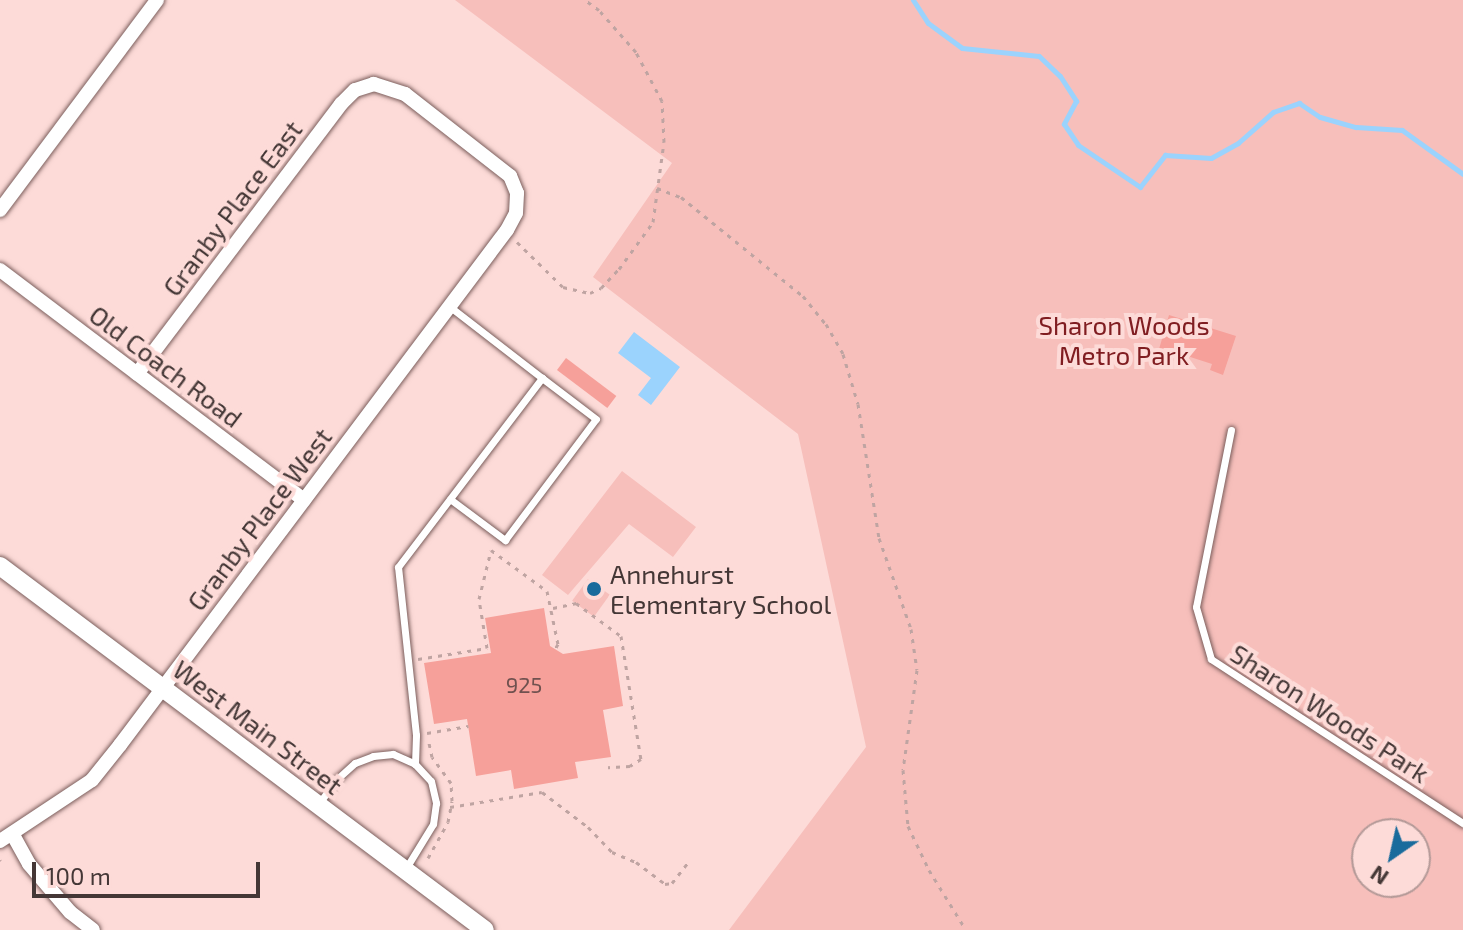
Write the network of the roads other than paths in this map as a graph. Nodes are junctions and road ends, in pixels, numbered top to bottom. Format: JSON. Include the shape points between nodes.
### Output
{"nodes":[{"id":1,"x":157,"y":0,"type":"edge"},
{"id":2,"x":517,"y":193,"type":"joint"},
{"id":3,"x":0,"y":210,"type":"edge"},
{"id":4,"x":0,"y":270,"type":"edge"},
{"id":5,"x":449,"y":306,"type":"junction"},
{"id":6,"x":137,"y":374,"type":"junction"},
{"id":7,"x":542,"y":378,"type":"junction"},
{"id":8,"x":1231,"y":430,"type":"dead end"},
{"id":9,"x":450,"y":499,"type":"junction"},
{"id":10,"x":304,"y":500,"type":"junction"},
{"id":11,"x":0,"y":566,"type":"edge"},
{"id":12,"x":162,"y":688,"type":"junction"},
{"id":13,"x":415,"y":764,"type":"junction"},
{"id":14,"x":318,"y":805,"type":"junction"},
{"id":15,"x":1463,"y":823,"type":"edge"},
{"id":16,"x":6,"y":838,"type":"edge"},
{"id":17,"x":405,"y":870,"type":"junction"},
{"id":18,"x":93,"y":930,"type":"edge"},
{"id":19,"x":485,"y":930,"type":"edge"}],
"edges":[{"from":1,"to":3,"type":"street"},
{"from":2,"to":5,"type":"street","name":"Granby Place West","via":[[516,213],[507,230]]},
{"from":2,"to":6,"type":"street","name":"Granby Place East","via":[[497,162],[405,94],[374,84],[355,90]]},
{"from":4,"to":6,"type":"street","name":"Old Coach Road"},
{"from":5,"to":7,"type":"lane"},
{"from":5,"to":10,"type":"street","name":"Granby Place West"},
{"from":6,"to":10,"type":"street","name":"Old Coach Road"},
{"from":7,"to":9,"type":"lane"},
{"from":7,"to":9,"type":"lane","via":[[596,419],[505,540]]},
{"from":8,"to":15,"type":"lane","name":"Sharon Woods Park","via":[[1196,607],[1211,659]]},
{"from":9,"to":13,"type":"lane","via":[[398,567]]},
{"from":10,"to":12,"type":"street","name":"Granby Place West"},
{"from":11,"to":12,"type":"main road","name":"West Main Street"},
{"from":12,"to":14,"type":"main road","name":"West Main Street"},
{"from":12,"to":16,"type":"street","name":"Granby Place West","via":[[92,780]]},
{"from":13,"to":14,"type":"lane","via":[[393,754],[355,763]]},
{"from":13,"to":17,"type":"lane","via":[[431,781],[436,803],[433,824]]},
{"from":14,"to":17,"type":"main road","name":"West Main Street"},
{"from":16,"to":18,"type":"street","via":[[70,912]]},
{"from":17,"to":19,"type":"main road","name":"West Main Street"}]}
